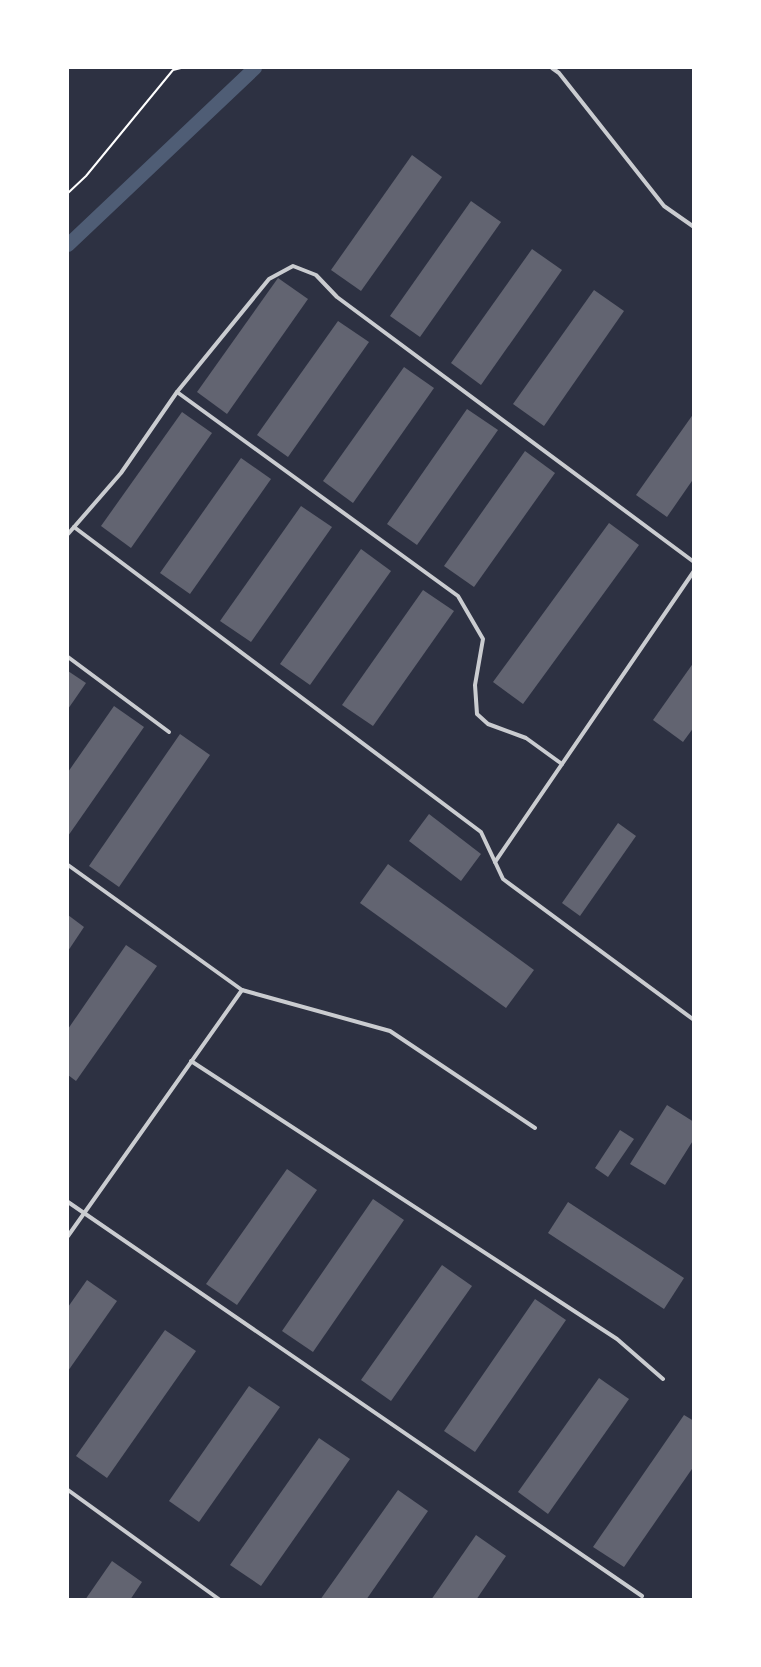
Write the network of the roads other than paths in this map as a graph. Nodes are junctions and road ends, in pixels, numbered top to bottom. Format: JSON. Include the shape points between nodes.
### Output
{"nodes":[{"id":1,"x":552,"y":68,"type":"edge"},
{"id":2,"x":693,"y":227,"type":"edge"},
{"id":3,"x":177,"y":392,"type":"junction"},
{"id":4,"x":74,"y":527,"type":"junction"},
{"id":5,"x":68,"y":534,"type":"edge"},
{"id":6,"x":693,"y":562,"type":"edge"},
{"id":7,"x":693,"y":572,"type":"edge"},
{"id":8,"x":68,"y":657,"type":"edge"},
{"id":9,"x":169,"y":732,"type":"dead end"},
{"id":10,"x":562,"y":764,"type":"junction"},
{"id":11,"x":495,"y":862,"type":"junction"},
{"id":12,"x":68,"y":865,"type":"edge"},
{"id":13,"x":242,"y":990,"type":"junction"},
{"id":14,"x":693,"y":1020,"type":"edge"},
{"id":15,"x":191,"y":1061,"type":"junction"},
{"id":16,"x":535,"y":1128,"type":"dead end"},
{"id":17,"x":68,"y":1202,"type":"edge"},
{"id":18,"x":83,"y":1214,"type":"junction"},
{"id":19,"x":68,"y":1236,"type":"edge"},
{"id":20,"x":663,"y":1379,"type":"dead end"},
{"id":21,"x":68,"y":1490,"type":"edge"},
{"id":22,"x":642,"y":1596,"type":"dead end"},
{"id":23,"x":220,"y":1599,"type":"edge"}],
"edges":[{"from":1,"to":2,"type":"lane","via":[[664,206]]},
{"from":3,"to":4,"type":"lane","via":[[121,473]]},
{"from":3,"to":6,"type":"lane","via":[[269,279],[293,266],[316,275],[337,297]]},
{"from":3,"to":10,"type":"lane","via":[[458,596],[483,639],[475,685],[477,714],[488,724],[526,738]]},
{"from":4,"to":5,"type":"lane"},
{"from":4,"to":11,"type":"lane","via":[[481,832]]},
{"from":7,"to":10,"type":"lane"},
{"from":8,"to":9,"type":"lane"},
{"from":10,"to":11,"type":"lane"},
{"from":11,"to":14,"type":"lane","via":[[503,879]]},
{"from":12,"to":13,"type":"lane"},
{"from":13,"to":15,"type":"lane"},
{"from":13,"to":16,"type":"lane","via":[[390,1031]]},
{"from":15,"to":18,"type":"lane"},
{"from":15,"to":20,"type":"lane","via":[[617,1339]]},
{"from":17,"to":18,"type":"lane"},
{"from":18,"to":19,"type":"lane"},
{"from":18,"to":22,"type":"lane"},
{"from":21,"to":23,"type":"lane"}]}
